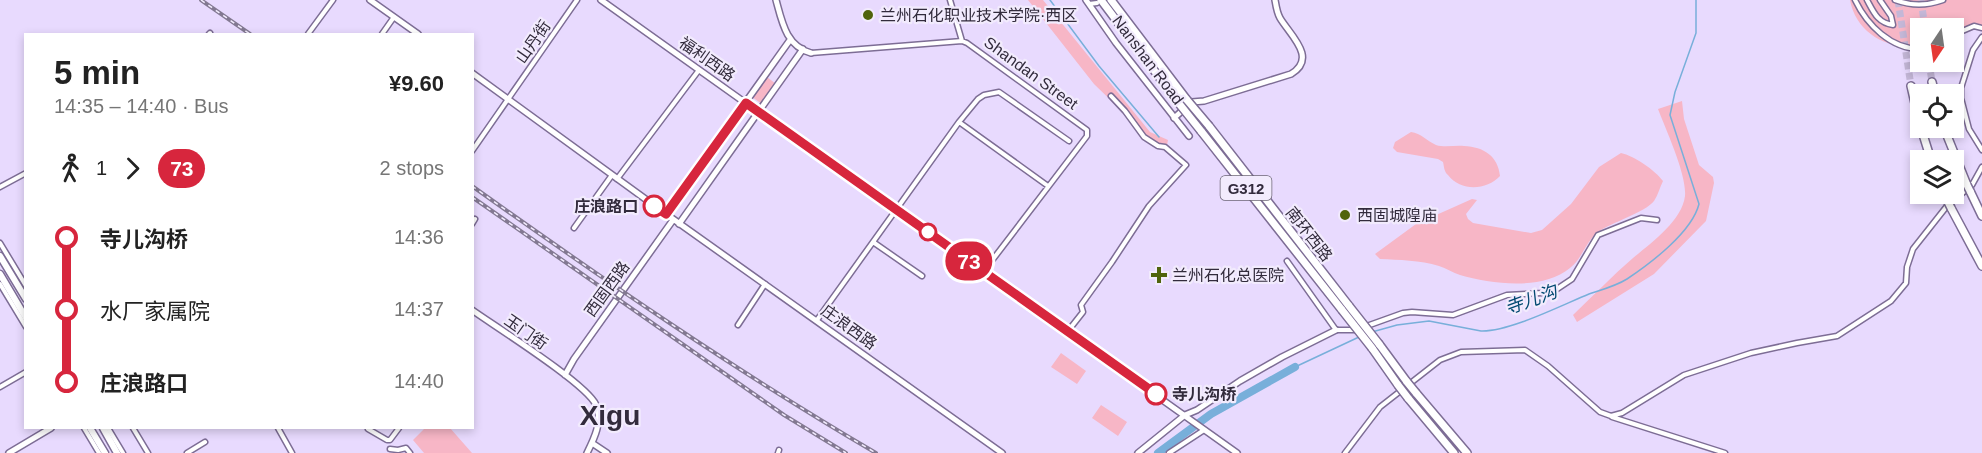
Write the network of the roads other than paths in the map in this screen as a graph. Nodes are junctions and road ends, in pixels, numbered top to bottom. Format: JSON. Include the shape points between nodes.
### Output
{"nodes":[{"id":1,"x":333,"y":0,"type":"edge"},
{"id":2,"x":370,"y":0,"type":"edge"},
{"id":3,"x":577,"y":0,"type":"edge"},
{"id":4,"x":601,"y":0,"type":"edge"},
{"id":5,"x":776,"y":0,"type":"edge"},
{"id":6,"x":950,"y":0,"type":"edge"},
{"id":7,"x":1111,"y":0,"type":"edge"},
{"id":8,"x":1275,"y":0,"type":"edge"},
{"id":9,"x":1855,"y":0,"type":"edge"},
{"id":10,"x":1867,"y":0,"type":"edge"},
{"id":11,"x":1880,"y":0,"type":"edge"},
{"id":12,"x":1895,"y":0,"type":"edge"},
{"id":13,"x":1943,"y":0,"type":"edge"},
{"id":14,"x":1087,"y":2,"type":"edge"},
{"id":15,"x":1099,"y":2,"type":"edge"},
{"id":16,"x":394,"y":17,"type":"junction"},
{"id":17,"x":1982,"y":28,"type":"edge"},
{"id":18,"x":1964,"y":30,"type":"edge"},
{"id":19,"x":309,"y":33,"type":"edge"},
{"id":20,"x":383,"y":33,"type":"edge"},
{"id":21,"x":417,"y":33,"type":"edge"},
{"id":22,"x":1982,"y":37,"type":"edge"},
{"id":23,"x":790,"y":39,"type":"junction"},
{"id":24,"x":962,"y":41,"type":"junction"},
{"id":25,"x":1910,"y":47,"type":"edge"},
{"id":26,"x":803,"y":49,"type":"junction"},
{"id":27,"x":811,"y":53,"type":"joint"},
{"id":28,"x":699,"y":70,"type":"junction"},
{"id":29,"x":474,"y":74,"type":"edge"},
{"id":30,"x":1111,"y":96,"type":"dead end"},
{"id":31,"x":508,"y":98,"type":"junction"},
{"id":32,"x":746,"y":103,"type":"junction"},
{"id":33,"x":759,"y":112,"type":"junction"},
{"id":34,"x":1176,"y":120,"type":"junction"},
{"id":35,"x":959,"y":122,"type":"junction"},
{"id":36,"x":1188,"y":136,"type":"dead end"},
{"id":37,"x":1948,"y":138,"type":"edge"},
{"id":38,"x":1069,"y":141,"type":"dead end"},
{"id":39,"x":474,"y":148,"type":"edge"},
{"id":40,"x":1982,"y":150,"type":"edge"},
{"id":41,"x":1982,"y":167,"type":"edge"},
{"id":42,"x":24,"y":174,"type":"edge"},
{"id":43,"x":615,"y":177,"type":"junction"},
{"id":44,"x":1048,"y":186,"type":"junction"},
{"id":45,"x":0,"y":187,"type":"edge"},
{"id":46,"x":1949,"y":204,"type":"edge"},
{"id":47,"x":897,"y":210,"type":"junction"},
{"id":48,"x":666,"y":214,"type":"junction"},
{"id":49,"x":1982,"y":216,"type":"edge"},
{"id":50,"x":673,"y":219,"type":"junction"},
{"id":51,"x":1657,"y":220,"type":"dead end"},
{"id":52,"x":679,"y":224,"type":"junction"},
{"id":53,"x":574,"y":228,"type":"dead end"},
{"id":54,"x":873,"y":242,"type":"junction"},
{"id":55,"x":1293,"y":242,"type":"junction"},
{"id":56,"x":0,"y":243,"type":"edge"},
{"id":57,"x":0,"y":256,"type":"edge"},
{"id":58,"x":1287,"y":261,"type":"dead end"},
{"id":59,"x":1982,"y":266,"type":"edge"},
{"id":60,"x":984,"y":271,"type":"junction"},
{"id":61,"x":0,"y":274,"type":"edge"},
{"id":62,"x":922,"y":276,"type":"dead end"},
{"id":63,"x":24,"y":283,"type":"edge"},
{"id":64,"x":0,"y":284,"type":"edge"},
{"id":65,"x":765,"y":284,"type":"junction"},
{"id":66,"x":24,"y":296,"type":"edge"},
{"id":67,"x":474,"y":311,"type":"edge"},
{"id":68,"x":24,"y":315,"type":"edge"},
{"id":69,"x":817,"y":320,"type":"junction"},
{"id":70,"x":24,"y":324,"type":"edge"},
{"id":71,"x":738,"y":325,"type":"dead end"},
{"id":72,"x":1336,"y":330,"type":"junction"},
{"id":73,"x":1068,"y":331,"type":"junction"},
{"id":74,"x":1375,"y":346,"type":"junction"},
{"id":75,"x":24,"y":373,"type":"edge"},
{"id":76,"x":565,"y":375,"type":"junction"},
{"id":77,"x":0,"y":387,"type":"edge"},
{"id":78,"x":1187,"y":416,"type":"junction"},
{"id":79,"x":1611,"y":416,"type":"junction"},
{"id":80,"x":1203,"y":428,"type":"junction"},
{"id":81,"x":49,"y":429,"type":"edge"},
{"id":82,"x":85,"y":429,"type":"edge"},
{"id":83,"x":91,"y":429,"type":"edge"},
{"id":84,"x":104,"y":429,"type":"edge"},
{"id":85,"x":109,"y":429,"type":"edge"},
{"id":86,"x":134,"y":429,"type":"edge"},
{"id":87,"x":279,"y":429,"type":"edge"},
{"id":88,"x":368,"y":429,"type":"edge"},
{"id":89,"x":398,"y":429,"type":"edge"},
{"id":90,"x":205,"y":442,"type":"dead end"},
{"id":91,"x":592,"y":443,"type":"junction"},
{"id":92,"x":390,"y":449,"type":"dead end"},
{"id":93,"x":9,"y":453,"type":"edge"},
{"id":94,"x":99,"y":453,"type":"edge"},
{"id":95,"x":105,"y":453,"type":"edge"},
{"id":96,"x":117,"y":453,"type":"edge"},
{"id":97,"x":123,"y":453,"type":"edge"},
{"id":98,"x":148,"y":453,"type":"edge"},
{"id":99,"x":187,"y":453,"type":"edge"},
{"id":100,"x":292,"y":453,"type":"edge"},
{"id":101,"x":410,"y":453,"type":"edge"},
{"id":102,"x":587,"y":453,"type":"edge"},
{"id":103,"x":608,"y":453,"type":"edge"},
{"id":104,"x":1002,"y":453,"type":"edge"},
{"id":105,"x":1138,"y":453,"type":"edge"},
{"id":106,"x":1169,"y":453,"type":"edge"},
{"id":107,"x":1237,"y":453,"type":"edge"},
{"id":108,"x":1345,"y":453,"type":"edge"},
{"id":109,"x":1454,"y":453,"type":"edge"},
{"id":110,"x":1467,"y":453,"type":"edge"},
{"id":111,"x":1725,"y":453,"type":"edge"}],
"edges":[{"from":1,"to":19,"type":"street"},
{"from":2,"to":16,"type":"street"},
{"from":3,"to":31,"type":"street","name":"山丹街"},
{"from":4,"to":28,"type":"street","name":"福利西路"},
{"from":5,"to":23,"type":"street"},
{"from":6,"to":24,"type":"street"},
{"from":7,"to":55,"type":"highway","name":"南环西路","number":"G312","bridge":true},
{"from":8,"to":34,"type":"street","via":[[1278,16],[1301,47],[1299,68],[1291,74],[1192,102]]},
{"from":9,"to":25,"type":"street","via":[[1863,16],[1879,32],[1895,44]]},
{"from":10,"to":11,"type":"street","via":[[1883,23],[1893,25]]},
{"from":12,"to":13,"type":"street","via":[[1927,5]]},
{"from":14,"to":15,"type":"street"},
{"from":14,"to":34,"type":"street","name":"Nanshan Road"},
{"from":15,"to":55,"type":"highway","name":"南环西路","number":"G312","bridge":true},
{"from":16,"to":20,"type":"street"},
{"from":16,"to":21,"type":"street"},
{"from":17,"to":18,"type":"street"},
{"from":22,"to":40,"type":"street","via":[[1973,50],[1961,88],[1969,129]]},
{"from":23,"to":26,"type":"street","name":"Shandan Street"},
{"from":23,"to":32,"type":"street"},
{"from":24,"to":27,"type":"street","name":"Shandan Street"},
{"from":24,"to":44,"type":"street","name":"Shandan Street","via":[[1086,129],[1087,136]]},
{"from":26,"to":27,"type":"street","name":"Shandan Street"},
{"from":26,"to":33,"type":"street"},
{"from":28,"to":32,"type":"street","name":"福利西路"},
{"from":28,"to":43,"type":"street"},
{"from":29,"to":31,"type":"street"},
{"from":30,"to":73,"type":"street","via":[[1144,136],[1166,147],[1186,165],[1149,206],[1081,304],[1083,312]]},
{"from":31,"to":39,"type":"street","name":"山丹街"},
{"from":31,"to":43,"type":"street"},
{"from":32,"to":33,"type":"street","name":"福利西路"},
{"from":32,"to":48,"type":"street"},
{"from":33,"to":47,"type":"street","name":"福利西路"},
{"from":33,"to":52,"type":"street"},
{"from":34,"to":36,"type":"street","name":"Nanshan Road"},
{"from":35,"to":38,"type":"street","via":[[978,99],[999,92]]},
{"from":35,"to":44,"type":"street"},
{"from":35,"to":47,"type":"street"},
{"from":37,"to":49,"type":"highway"},
{"from":41,"to":79,"type":"street","via":[[1972,185],[1947,206],[1913,249],[1906,283],[1891,301],[1837,336],[1751,353],[1684,375]]},
{"from":42,"to":45,"type":"street"},
{"from":43,"to":48,"type":"street"},
{"from":43,"to":53,"type":"street"},
{"from":44,"to":60,"type":"street"},
{"from":46,"to":59,"type":"highway","bridge":true},
{"from":47,"to":54,"type":"street"},
{"from":47,"to":60,"type":"street","name":"福利西路"},
{"from":48,"to":50,"type":"street","name":"庄浪西路"},
{"from":50,"to":52,"type":"street","name":"庄浪西路"},
{"from":50,"to":76,"type":"street","name":"西固西路"},
{"from":51,"to":72,"type":"street","via":[[1641,218],[1598,236],[1572,279],[1557,289],[1507,295],[1453,315],[1412,312],[1354,330]]},
{"from":52,"to":65,"type":"street","name":"庄浪西路"},
{"from":54,"to":62,"type":"street"},
{"from":54,"to":69,"type":"street"},
{"from":55,"to":74,"type":"highway","name":"南环西路","number":"G312","bridge":true},
{"from":56,"to":63,"type":"street"},
{"from":57,"to":66,"type":"main road"},
{"from":58,"to":72,"type":"street"},
{"from":60,"to":73,"type":"street","name":"福利西路"},
{"from":61,"to":68,"type":"main road"},
{"from":64,"to":70,"type":"street"},
{"from":65,"to":69,"type":"street","name":"庄浪西路"},
{"from":65,"to":71,"type":"street"},
{"from":67,"to":76,"type":"street","name":"玉门街"},
{"from":69,"to":104,"type":"street","name":"庄浪西路"},
{"from":72,"to":78,"type":"street","via":[[1240,381]]},
{"from":73,"to":78,"type":"street","name":"福利西路"},
{"from":74,"to":109,"type":"highway","name":"南环西路","number":"G312","bridge":true,"via":[[1398,385]]},
{"from":74,"to":110,"type":"highway","name":"南环西路","number":"G312","bridge":true},
{"from":75,"to":77,"type":"street"},
{"from":76,"to":91,"type":"street","name":"玉门街","via":[[596,405],[598,421]]},
{"from":78,"to":80,"type":"street","name":"福利西路"},
{"from":78,"to":105,"type":"street"},
{"from":79,"to":108,"type":"street","via":[[1600,412],[1526,350],[1461,352],[1440,360],[1380,407]]},
{"from":79,"to":111,"type":"street"},
{"from":80,"to":106,"type":"street"},
{"from":80,"to":107,"type":"street","name":"福利西路"},
{"from":81,"to":93,"type":"street"},
{"from":82,"to":94,"type":"street"},
{"from":83,"to":95,"type":"main road"},
{"from":84,"to":96,"type":"main road"},
{"from":85,"to":97,"type":"street"},
{"from":86,"to":98,"type":"street"},
{"from":87,"to":100,"type":"street"},
{"from":88,"to":89,"type":"street","via":[[390,440]]},
{"from":90,"to":99,"type":"street"},
{"from":91,"to":102,"type":"street"},
{"from":91,"to":103,"type":"street"},
{"from":92,"to":101,"type":"street","via":[[406,448]]}]}
